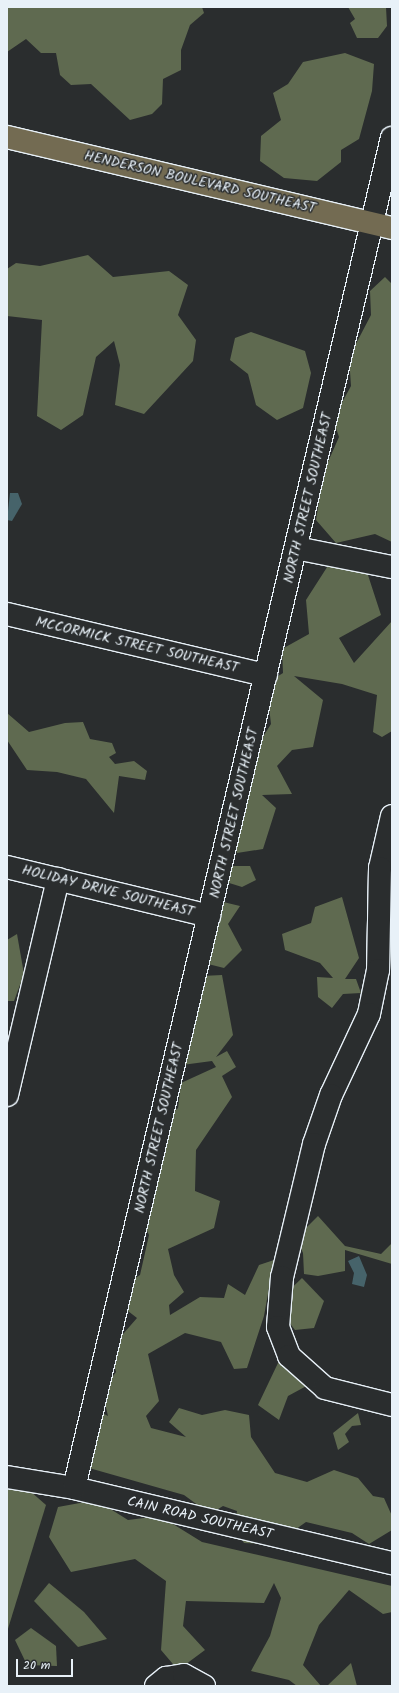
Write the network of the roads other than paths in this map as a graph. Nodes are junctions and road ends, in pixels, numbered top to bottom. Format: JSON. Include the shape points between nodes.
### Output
{"nodes":[{"id":1,"x":7,"y":137,"type":"edge"},
{"id":2,"x":392,"y":138,"type":"edge"},
{"id":3,"x":383,"y":225,"type":"edge"},
{"id":4,"x":296,"y":548,"type":"junction"},
{"id":5,"x":392,"y":567,"type":"edge"},
{"id":6,"x":7,"y":614,"type":"edge"},
{"id":7,"x":266,"y":675,"type":"junction"},
{"id":8,"x":392,"y":816,"type":"edge"},
{"id":9,"x":7,"y":867,"type":"edge"},
{"id":10,"x":58,"y":879,"type":"junction"},
{"id":11,"x":209,"y":916,"type":"junction"},
{"id":12,"x":7,"y":1095,"type":"edge"},
{"id":13,"x":392,"y":1405,"type":"edge"},
{"id":14,"x":7,"y":1477,"type":"edge"},
{"id":15,"x":74,"y":1488,"type":"junction"},
{"id":16,"x":392,"y":1563,"type":"edge"},
{"id":17,"x":156,"y":1686,"type":"edge"},
{"id":18,"x":204,"y":1686,"type":"edge"}],
"edges":[{"from":1,"to":3,"type":"main road","name":"HENDERSON BOULEVARD SOUTHEAST"},
{"from":2,"to":3,"type":"street","name":"NORTH STREET SOUTHEAST"},
{"from":3,"to":4,"type":"street","name":"NORTH STREET SOUTHEAST"},
{"from":4,"to":5,"type":"street"},
{"from":4,"to":7,"type":"street","name":"NORTH STREET SOUTHEAST"},
{"from":6,"to":7,"type":"street","name":"MCCORMICK STREET SOUTHEAST"},
{"from":7,"to":11,"type":"street","name":"NORTH STREET SOUTHEAST"},
{"from":8,"to":13,"type":"street","via":[[380,868],[378,970],[369,1014],[331,1095],[314,1144],[282,1277],[278,1327],[289,1356],[325,1388]]},
{"from":9,"to":10,"type":"street","name":"HOLIDAY DRIVE SOUTHEAST"},
{"from":10,"to":11,"type":"street","name":"HOLIDAY DRIVE SOUTHEAST"},
{"from":10,"to":12,"type":"street"},
{"from":11,"to":15,"type":"street","name":"NORTH STREET SOUTHEAST"},
{"from":14,"to":15,"type":"street","name":"CAIN ROAD SOUTHEAST"},
{"from":15,"to":16,"type":"street","name":"CAIN ROAD SOUTHEAST"},
{"from":17,"to":18,"type":"street","via":[[166,1678],[184,1675]]}]}
